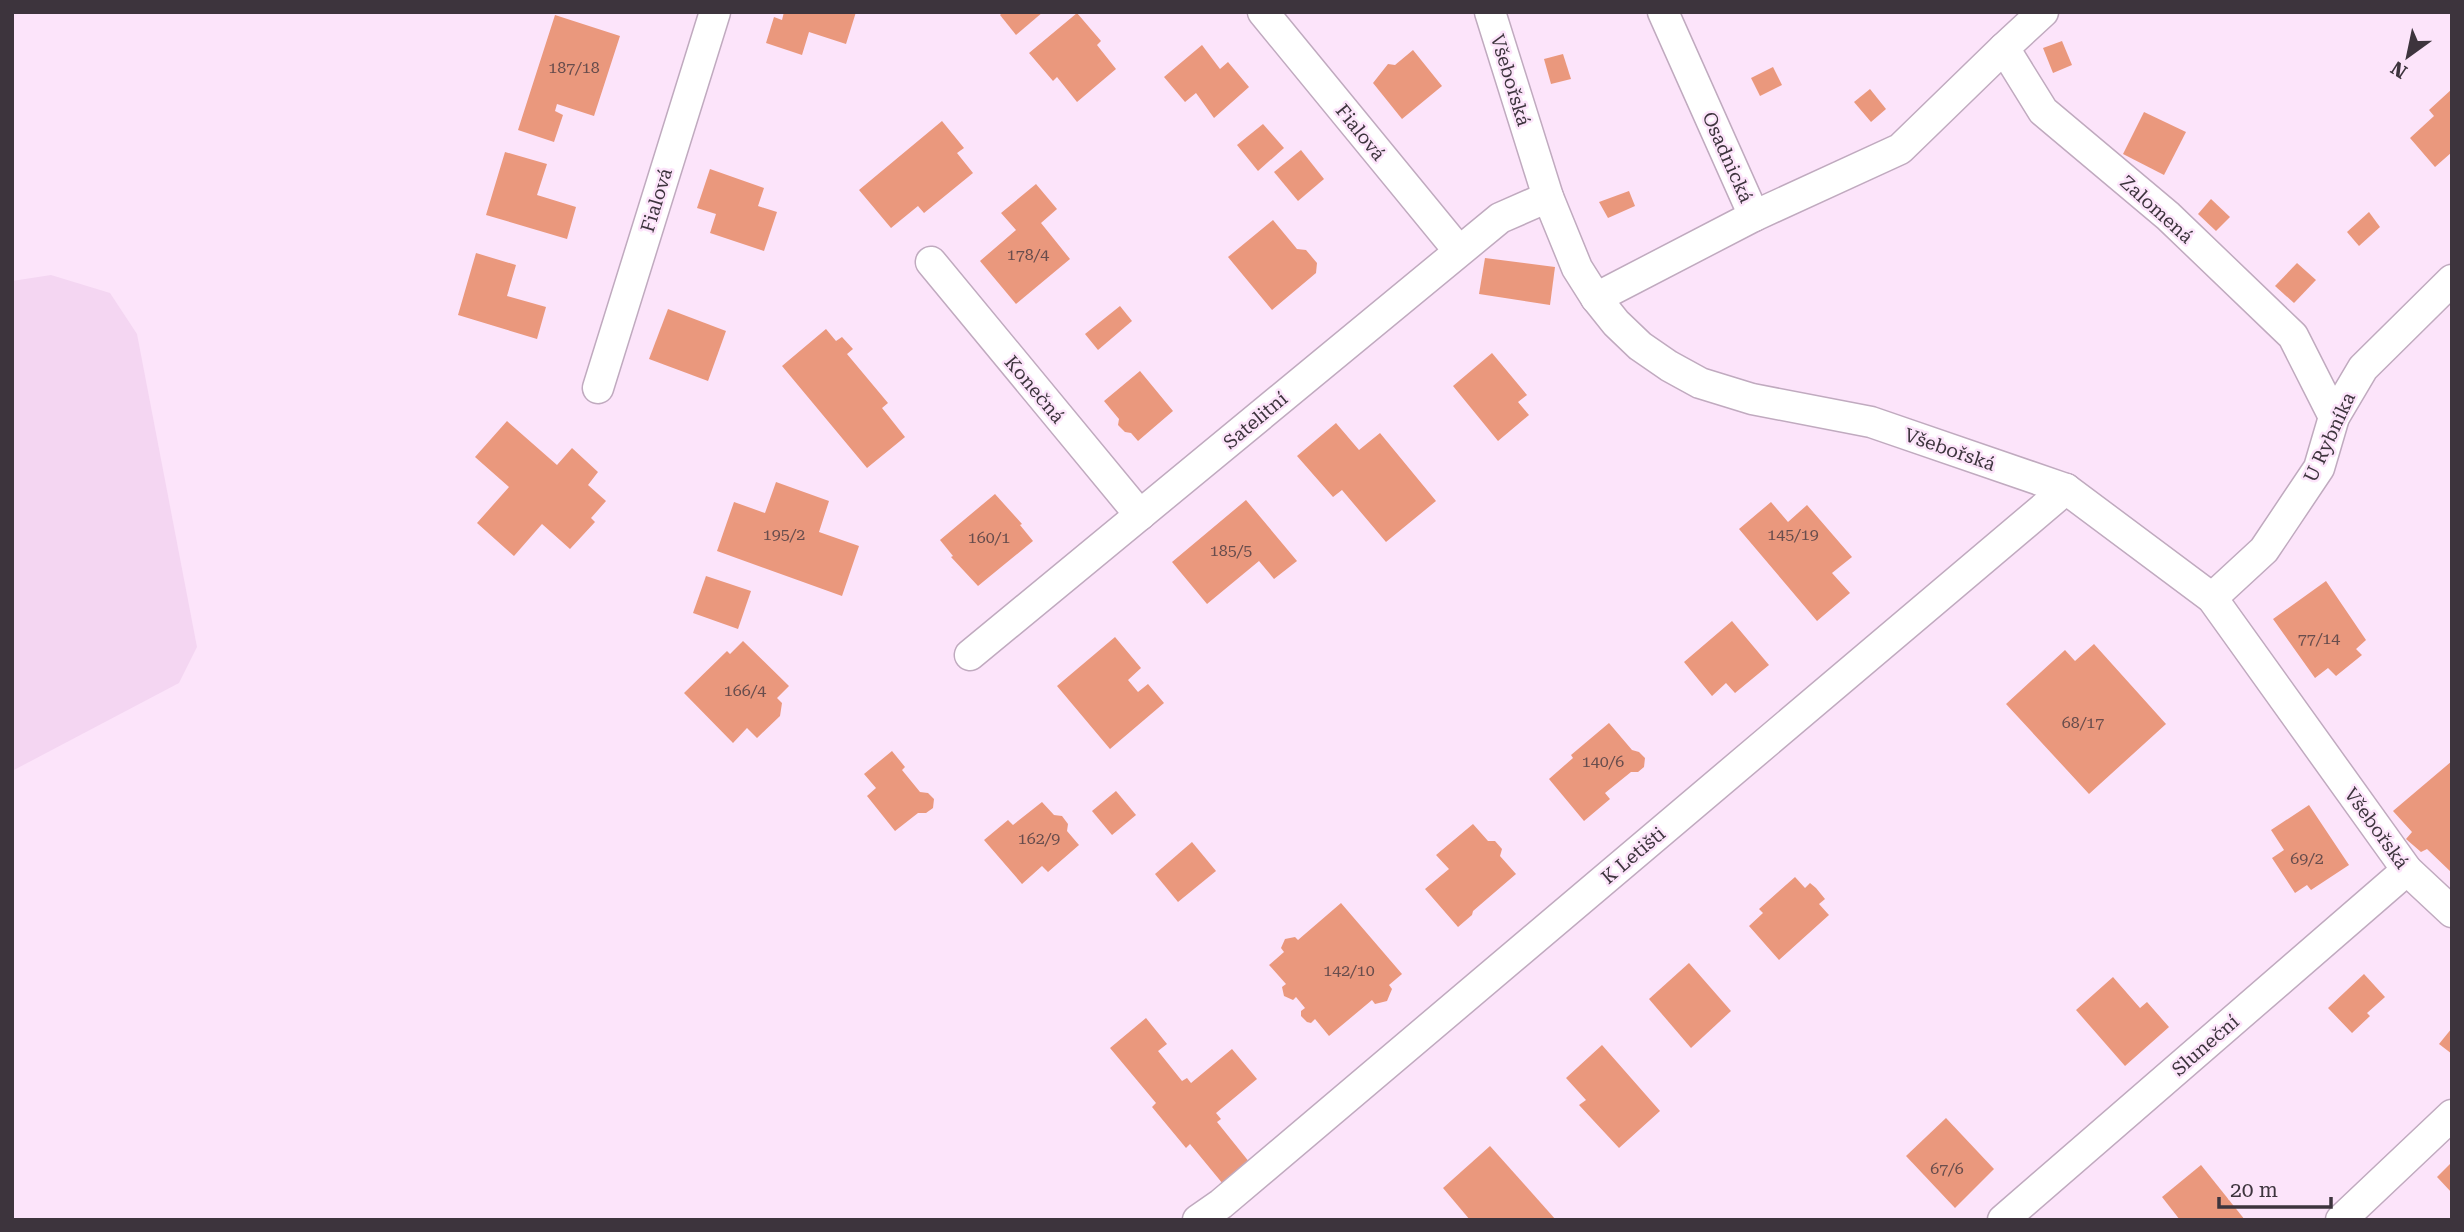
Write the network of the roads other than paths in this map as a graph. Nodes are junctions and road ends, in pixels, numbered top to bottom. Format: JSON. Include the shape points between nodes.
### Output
{"nodes":[{"id":1,"x":715,"y":12,"type":"edge"},
{"id":2,"x":1263,"y":12,"type":"edge"},
{"id":3,"x":1490,"y":12,"type":"edge"},
{"id":4,"x":1663,"y":12,"type":"edge"},
{"id":5,"x":2043,"y":12,"type":"edge"},
{"id":6,"x":2004,"y":48,"type":"junction"},
{"id":7,"x":1548,"y":197,"type":"junction"},
{"id":8,"x":1754,"y":216,"type":"junction"},
{"id":9,"x":1458,"y":251,"type":"junction"},
{"id":10,"x":931,"y":262,"type":"dead end"},
{"id":11,"x":2452,"y":280,"type":"edge"},
{"id":12,"x":1595,"y":298,"type":"junction"},
{"id":13,"x":598,"y":388,"type":"dead end"},
{"id":14,"x":2333,"y":417,"type":"junction"},
{"id":15,"x":2066,"y":489,"type":"junction"},
{"id":16,"x":1140,"y":515,"type":"junction"},
{"id":17,"x":2212,"y":598,"type":"junction"},
{"id":18,"x":970,"y":655,"type":"dead end"},
{"id":19,"x":2407,"y":870,"type":"junction"},
{"id":20,"x":2452,"y":912,"type":"edge"},
{"id":21,"x":2452,"y":1115,"type":"edge"},
{"id":22,"x":1198,"y":1220,"type":"edge"},
{"id":23,"x":2003,"y":1220,"type":"edge"},
{"id":24,"x":2342,"y":1220,"type":"edge"}],
"edges":[{"from":1,"to":13,"type":"street","name":"Fialová"},
{"from":2,"to":9,"type":"street","name":"Fialová"},
{"from":3,"to":7,"type":"street","name":"Všebořská"},
{"from":4,"to":8,"type":"street","name":"Osadnická"},
{"from":5,"to":6,"type":"street"},
{"from":6,"to":8,"type":"street","via":[[1900,149]]},
{"from":6,"to":14,"type":"street","name":"Zalomená","via":[[2043,111],[2168,216],[2292,336]]},
{"from":7,"to":9,"type":"street","name":"Satelitní","via":[[1500,218]]},
{"from":7,"to":12,"type":"street","name":"Všebořská","via":[[1577,268]]},
{"from":8,"to":12,"type":"street","name":"Osadnická"},
{"from":9,"to":16,"type":"street","name":"Satelitní"},
{"from":10,"to":16,"type":"street","name":"Konečná"},
{"from":11,"to":14,"type":"street","name":"U Rybníka","via":[[2363,368]]},
{"from":12,"to":15,"type":"street","name":"Všebořská","via":[[1640,346],[1700,383],[1752,399],[1871,422]]},
{"from":14,"to":17,"type":"street","name":"U Rybníka","via":[[2319,468],[2278,530],[2264,550]]},
{"from":15,"to":17,"type":"street","name":"Všebořská"},
{"from":15,"to":22,"type":"street","name":"K Letišti"},
{"from":16,"to":18,"type":"street","name":"Satelitní"},
{"from":17,"to":19,"type":"street","name":"Všebořská"},
{"from":19,"to":20,"type":"street","name":"Všebořská"},
{"from":19,"to":23,"type":"street","name":"Sluneční"},
{"from":21,"to":24,"type":"street"}]}
